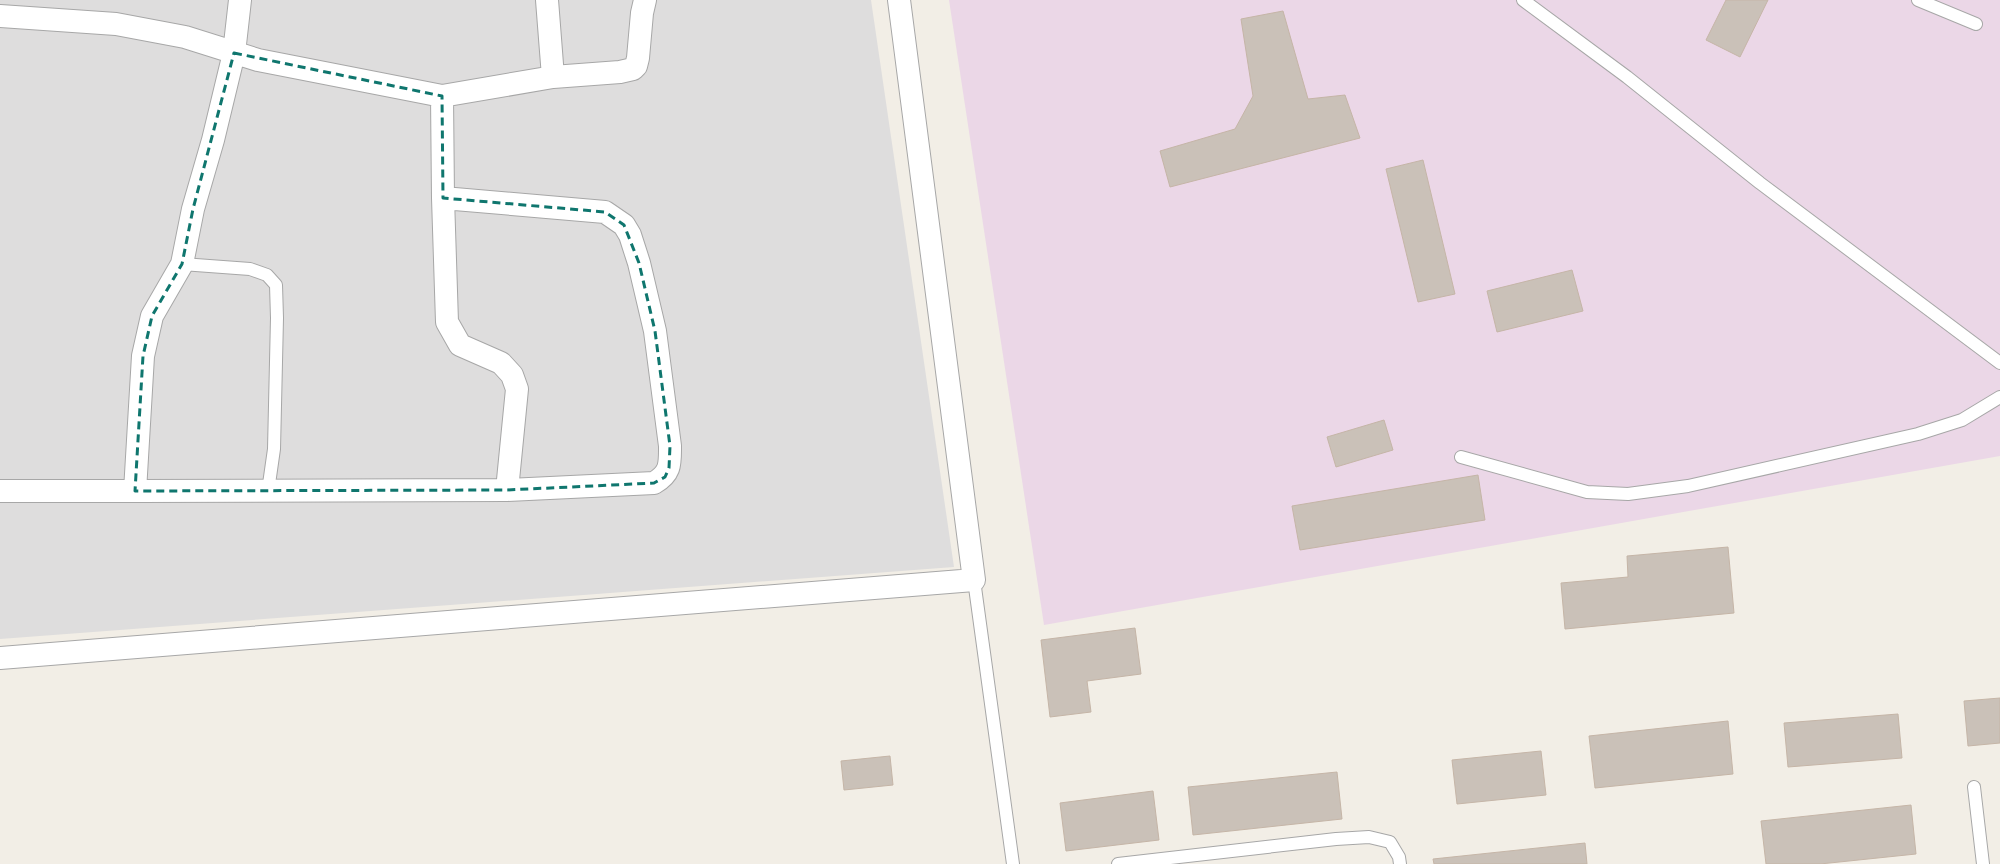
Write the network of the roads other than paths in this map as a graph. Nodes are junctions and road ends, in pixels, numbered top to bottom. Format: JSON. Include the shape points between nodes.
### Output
{"nodes":[{"id":1,"x":240,"y":0,"type":"edge"},
{"id":2,"x":547,"y":0,"type":"edge"},
{"id":3,"x":645,"y":0,"type":"edge"},
{"id":4,"x":899,"y":0,"type":"edge"},
{"id":5,"x":1523,"y":0,"type":"edge"},
{"id":6,"x":1918,"y":0,"type":"edge"},
{"id":7,"x":0,"y":16,"type":"edge"},
{"id":8,"x":1976,"y":24,"type":"dead end"},
{"id":9,"x":234,"y":53,"type":"junction"},
{"id":10,"x":553,"y":77,"type":"junction"},
{"id":11,"x":442,"y":96,"type":"junction"},
{"id":12,"x":443,"y":198,"type":"junction"},
{"id":13,"x":182,"y":264,"type":"junction"},
{"id":14,"x":2000,"y":363,"type":"edge"},
{"id":15,"x":2000,"y":397,"type":"edge"},
{"id":16,"x":1461,"y":457,"type":"dead end"},
{"id":17,"x":507,"y":490,"type":"junction"},
{"id":18,"x":0,"y":492,"type":"edge"},
{"id":19,"x":135,"y":492,"type":"junction"},
{"id":20,"x":268,"y":492,"type":"junction"},
{"id":21,"x":974,"y":580,"type":"junction"},
{"id":22,"x":0,"y":658,"type":"edge"},
{"id":23,"x":1974,"y":787,"type":"dead end"},
{"id":24,"x":1013,"y":864,"type":"edge"},
{"id":25,"x":1118,"y":864,"type":"edge"},
{"id":26,"x":1400,"y":864,"type":"edge"},
{"id":27,"x":1983,"y":864,"type":"edge"}],
"edges":[{"from":1,"to":9,"type":"street"},
{"from":2,"to":10,"type":"street"},
{"from":3,"to":10,"type":"street","via":[[638,58],[633,69]]},
{"from":4,"to":21,"type":"street"},
{"from":5,"to":14,"type":"lane"},
{"from":6,"to":8,"type":"lane"},
{"from":7,"to":9,"type":"street","via":[[116,24],[185,37]]},
{"from":9,"to":11,"type":"street"},
{"from":9,"to":13,"type":"street","via":[[193,209]]},
{"from":10,"to":11,"type":"street"},
{"from":11,"to":12,"type":"street"},
{"from":12,"to":17,"type":"street","via":[[447,322],[460,344],[501,363],[512,375],[517,389]]},
{"from":12,"to":17,"type":"street","via":[[605,212],[624,225],[630,235],[655,332],[670,446],[670,462],[665,477],[654,483]]},
{"from":13,"to":19,"type":"street","via":[[152,316],[143,356]]},
{"from":13,"to":20,"type":"lane","via":[[250,269],[267,275],[276,285],[274,449]]},
{"from":15,"to":16,"type":"lane","via":[[1962,420],[1918,434],[1688,486],[1628,494],[1587,492]]},
{"from":17,"to":20,"type":"street"},
{"from":18,"to":19,"type":"street"},
{"from":19,"to":20,"type":"street"},
{"from":21,"to":22,"type":"street"},
{"from":21,"to":24,"type":"lane"},
{"from":23,"to":27,"type":"lane"},
{"from":25,"to":26,"type":"lane","via":[[1369,836],[1390,842]]}]}
